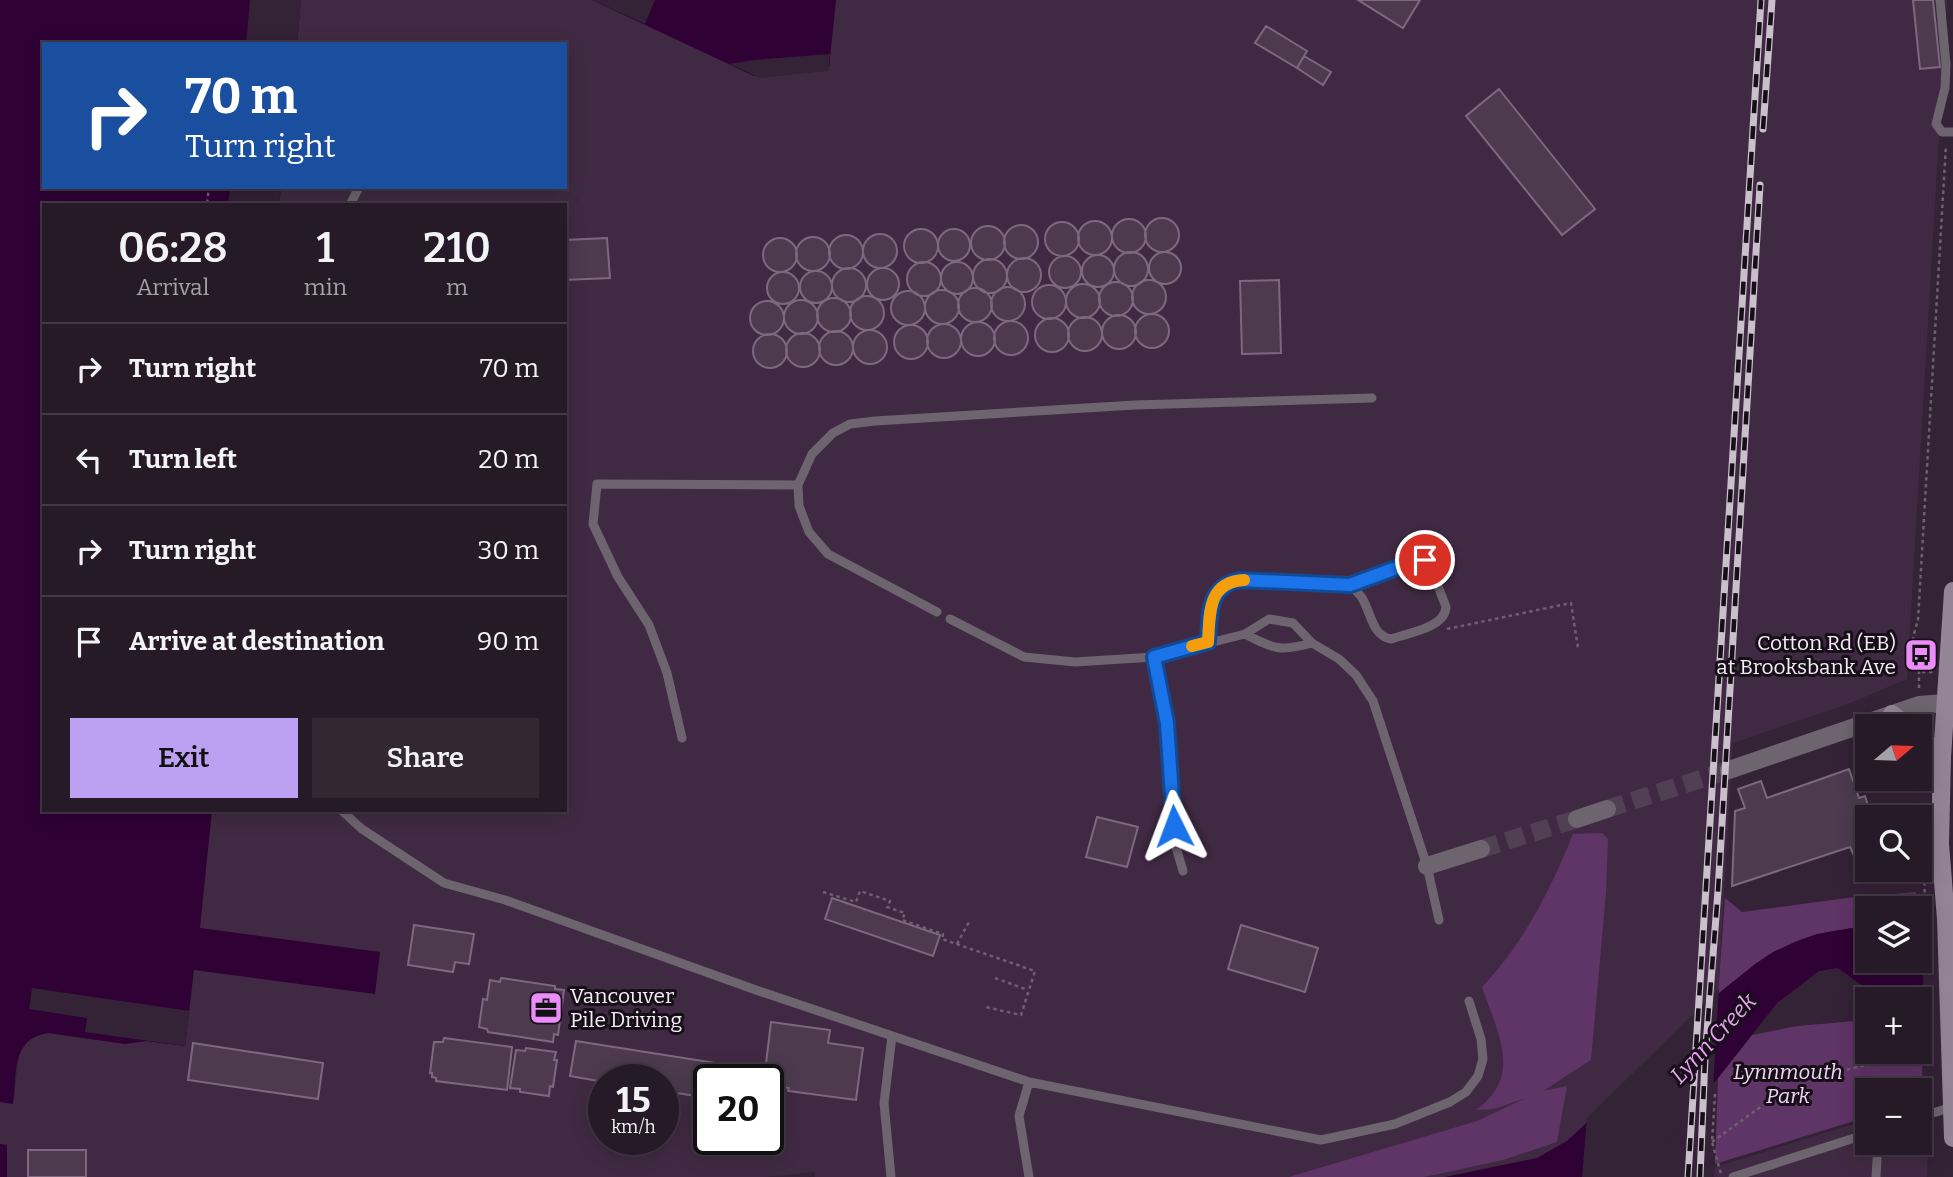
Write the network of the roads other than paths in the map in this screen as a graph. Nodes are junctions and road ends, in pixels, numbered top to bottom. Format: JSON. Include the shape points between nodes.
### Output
{"nodes":[{"id":1,"x":1940,"y":0,"type":"edge"},
{"id":2,"x":1953,"y":132,"type":"edge"},
{"id":3,"x":1372,"y":398,"type":"dead end"},
{"id":4,"x":798,"y":485,"type":"junction"},
{"id":5,"x":1350,"y":585,"type":"junction"},
{"id":6,"x":1953,"y":591,"type":"edge"},
{"id":7,"x":937,"y":612,"type":"dead end"},
{"id":8,"x":950,"y":619,"type":"dead end"},
{"id":9,"x":1245,"y":634,"type":"junction"},
{"id":10,"x":1208,"y":642,"type":"junction"},
{"id":11,"x":1312,"y":643,"type":"junction"},
{"id":12,"x":1154,"y":657,"type":"junction"},
{"id":13,"x":1949,"y":702,"type":"edge"},
{"id":14,"x":1892,"y":714,"type":"edge"},
{"id":15,"x":1855,"y":727,"type":"edge"},
{"id":16,"x":682,"y":738,"type":"dead end"},
{"id":17,"x":1932,"y":747,"type":"edge"},
{"id":18,"x":1942,"y":757,"type":"junction"},
{"id":19,"x":1729,"y":770,"type":"tunnel mouth"},
{"id":20,"x":1607,"y":809,"type":"tunnel mouth"},
{"id":21,"x":343,"y":812,"type":"edge"},
{"id":22,"x":350,"y":812,"type":"edge"},
{"id":23,"x":1577,"y":819,"type":"tunnel mouth"},
{"id":24,"x":362,"y":829,"type":"junction"},
{"id":25,"x":1481,"y":849,"type":"tunnel mouth"},
{"id":26,"x":1427,"y":866,"type":"junction"},
{"id":27,"x":1184,"y":871,"type":"dead end"},
{"id":28,"x":1439,"y":920,"type":"dead end"},
{"id":29,"x":1469,"y":1001,"type":"dead end"},
{"id":30,"x":892,"y":1036,"type":"junction"},
{"id":31,"x":1029,"y":1082,"type":"junction"},
{"id":32,"x":1952,"y":1107,"type":"edge"},
{"id":33,"x":1932,"y":1113,"type":"edge"},
{"id":34,"x":1855,"y":1138,"type":"edge"},
{"id":35,"x":1953,"y":1138,"type":"edge"},
{"id":36,"x":1877,"y":1155,"type":"edge"},
{"id":37,"x":891,"y":1177,"type":"edge"},
{"id":38,"x":1029,"y":1177,"type":"edge"},
{"id":39,"x":1733,"y":1177,"type":"edge"},
{"id":40,"x":1876,"y":1177,"type":"edge"}],
"edges":[{"from":1,"to":2,"type":"lane","via":[[1946,64],[1936,124],[1942,132]]},
{"from":3,"to":4,"type":"lane","via":[[1135,405],[850,424],[812,454]]},
{"from":4,"to":7,"type":"lane","via":[[808,532],[828,554]]},
{"from":4,"to":16,"type":"lane","via":[[597,484],[593,524],[649,625],[667,673]]},
{"from":5,"to":5,"type":"lane","via":[[1361,595],[1383,638],[1440,621],[1446,614],[1425,560]]},
{"from":5,"to":10,"type":"lane","via":[[1227,582],[1217,591],[1210,609]]},
{"from":6,"to":13,"type":"main road"},
{"from":8,"to":12,"type":"lane","via":[[1024,657],[1074,662]]},
{"from":9,"to":10,"type":"lane"},
{"from":9,"to":11,"type":"lane","via":[[1267,646],[1288,650]]},
{"from":9,"to":11,"type":"lane","via":[[1269,619],[1293,623]]},
{"from":10,"to":12,"type":"lane"},
{"from":11,"to":26,"type":"lane","via":[[1356,675],[1373,701]]},
{"from":12,"to":27,"type":"lane","via":[[1168,736],[1176,847]]},
{"from":13,"to":14,"type":"street"},
{"from":13,"to":18,"type":"main road"},
{"from":15,"to":19,"type":"street"},
{"from":17,"to":18,"type":"main road"},
{"from":18,"to":32,"type":"main road","via":[[1940,844]]},
{"from":20,"to":23,"type":"street"},
{"from":21,"to":24,"type":"lane"},
{"from":22,"to":24,"type":"lane"},
{"from":24,"to":30,"type":"lane","via":[[444,883],[505,900]]},
{"from":25,"to":26,"type":"street"},
{"from":26,"to":28,"type":"lane"},
{"from":29,"to":31,"type":"lane","via":[[1483,1059],[1478,1076],[1465,1092],[1395,1124],[1321,1140]]},
{"from":30,"to":31,"type":"lane"},
{"from":30,"to":37,"type":"lane","via":[[884,1103]]},
{"from":31,"to":38,"type":"lane","via":[[1019,1116]]},
{"from":32,"to":33,"type":"lane"},
{"from":32,"to":35,"type":"main road"},
{"from":34,"to":39,"type":"lane"},
{"from":36,"to":40,"type":"lane"}]}
